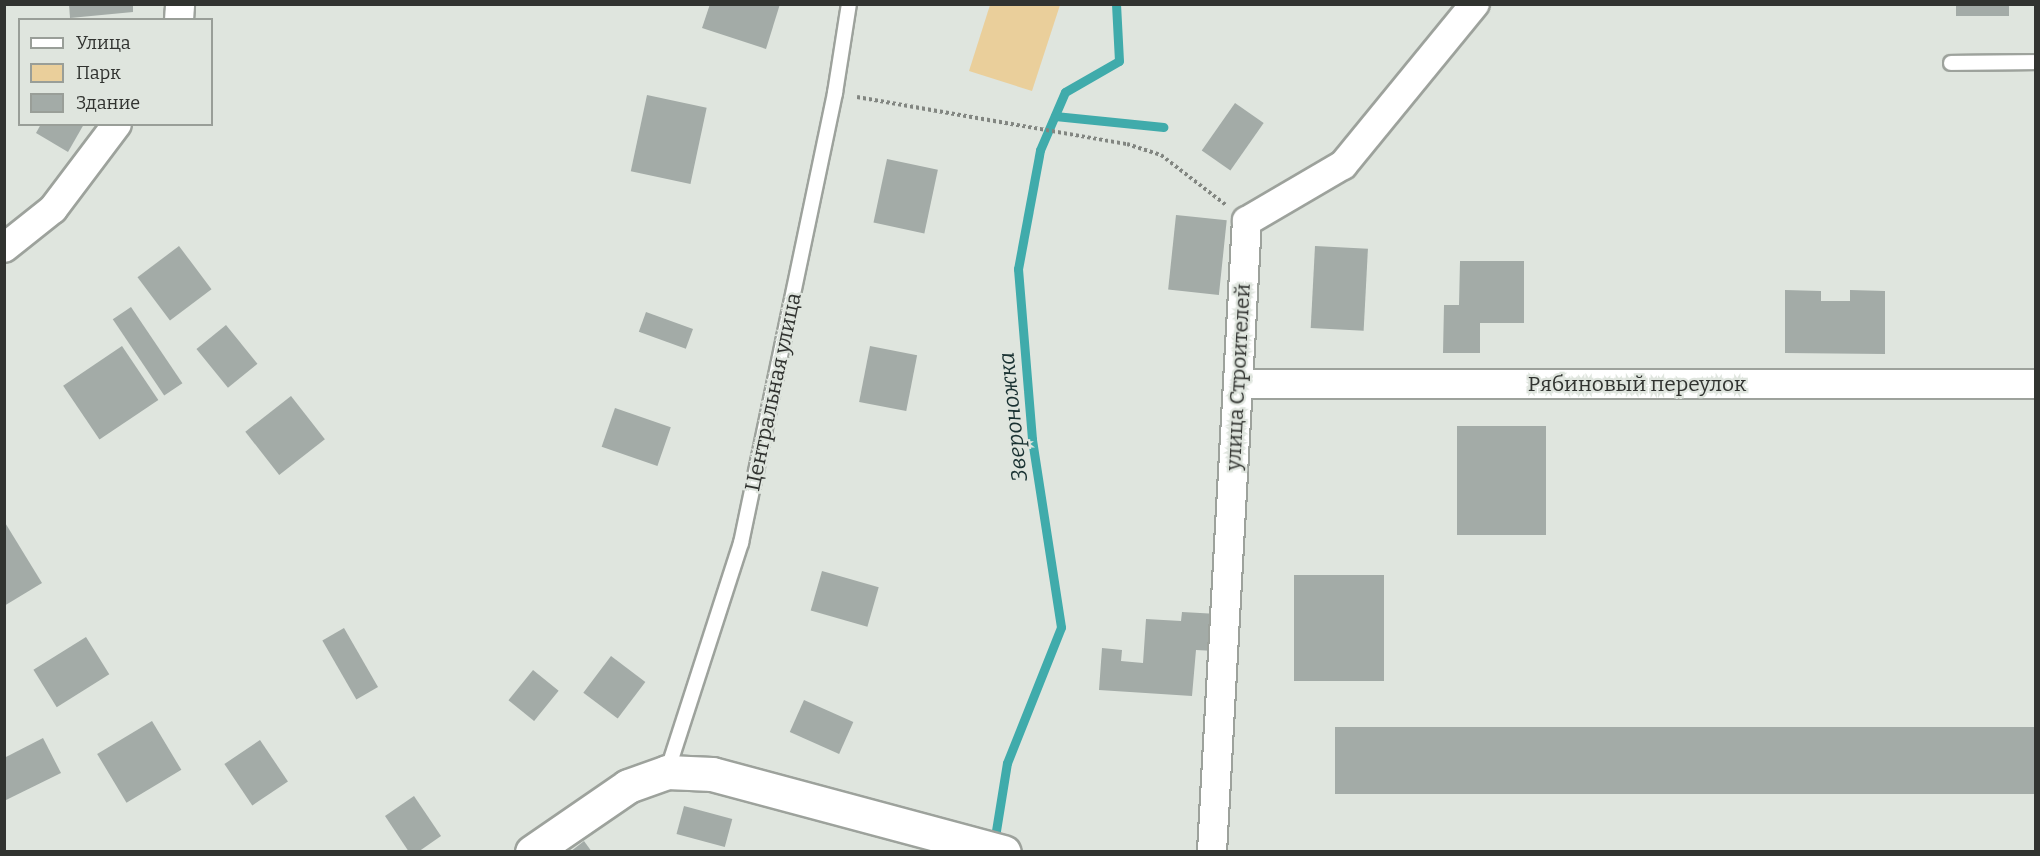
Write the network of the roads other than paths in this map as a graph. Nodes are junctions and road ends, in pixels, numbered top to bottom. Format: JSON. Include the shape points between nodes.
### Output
{"nodes":[{"id":1,"x":849,"y":4,"type":"edge"},
{"id":2,"x":1475,"y":4,"type":"edge"},
{"id":3,"x":2036,"y":62,"type":"edge"},
{"id":4,"x":1951,"y":63,"type":"dead end"},
{"id":5,"x":115,"y":126,"type":"edge"},
{"id":6,"x":4,"y":248,"type":"edge"},
{"id":7,"x":1238,"y":384,"type":"junction"},
{"id":8,"x":2036,"y":384,"type":"edge"},
{"id":9,"x":667,"y":772,"type":"junction"},
{"id":10,"x":989,"y":848,"type":"edge"},
{"id":11,"x":531,"y":852,"type":"edge"},
{"id":12,"x":1212,"y":852,"type":"edge"}],
"edges":[{"from":1,"to":9,"type":"lane","name":"Центральная улица","via":[[836,93],[741,543]]},
{"from":2,"to":7,"type":"street","name":"улица Строителей","via":[[1343,165],[1247,221]]},
{"from":3,"to":4,"type":"lane"},
{"from":5,"to":6,"type":"street","via":[[53,209]]},
{"from":7,"to":8,"type":"street","name":"Рябиновый переулок"},
{"from":7,"to":12,"type":"street","name":"улица Строителей"},
{"from":9,"to":10,"type":"street","via":[[712,774]]},
{"from":9,"to":11,"type":"street","via":[[628,786]]}]}
